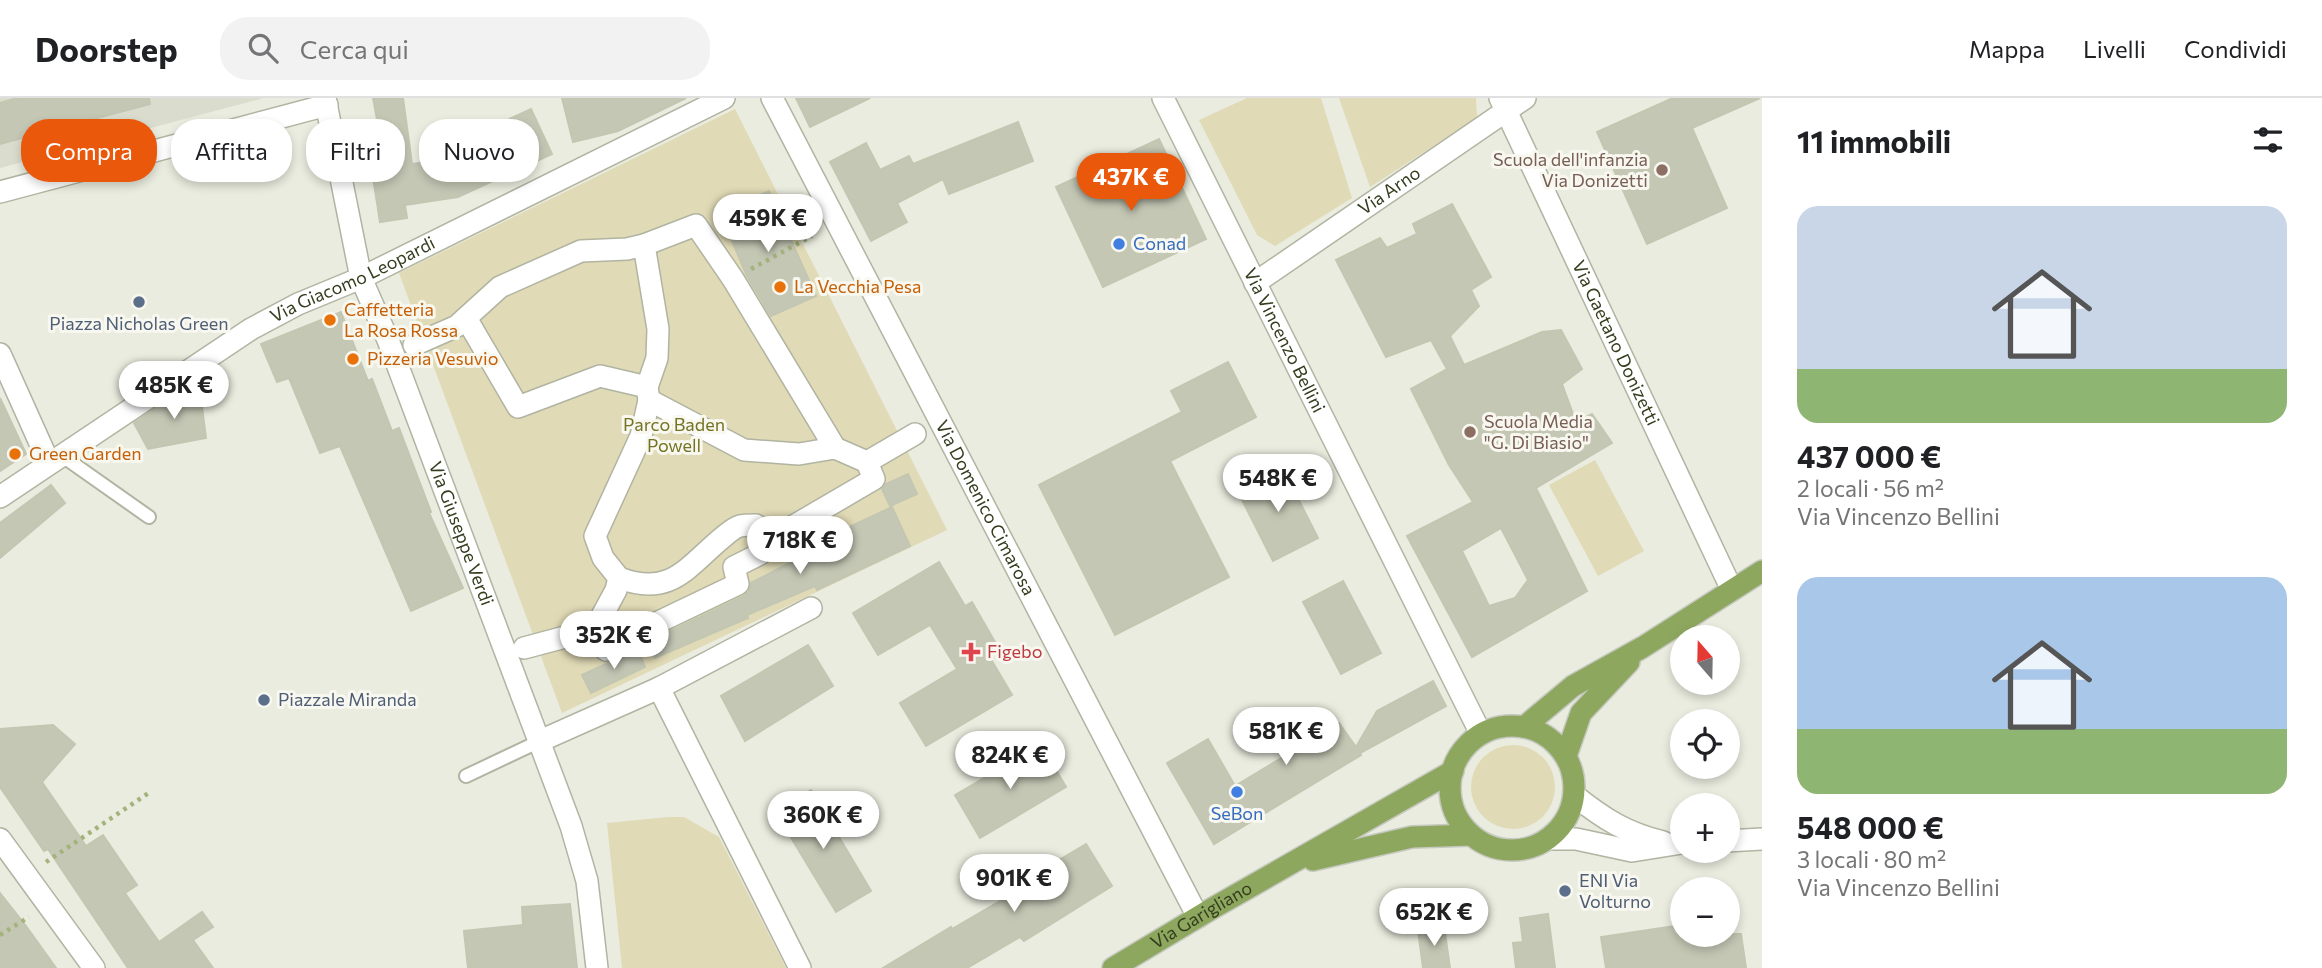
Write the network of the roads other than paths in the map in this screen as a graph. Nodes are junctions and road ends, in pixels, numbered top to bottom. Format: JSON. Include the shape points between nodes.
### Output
{"nodes":[{"id":1,"x":724,"y":98,"type":"edge"},
{"id":2,"x":772,"y":98,"type":"edge"},
{"id":3,"x":1163,"y":98,"type":"edge"},
{"id":4,"x":1525,"y":98,"type":"edge"},
{"id":5,"x":326,"y":101,"type":"edge"},
{"id":6,"x":1502,"y":105,"type":"edge"},
{"id":7,"x":0,"y":192,"type":"edge"},
{"id":8,"x":644,"y":245,"type":"junction"},
{"id":9,"x":361,"y":278,"type":"junction"},
{"id":10,"x":1255,"y":283,"type":"junction"},
{"id":11,"x":466,"y":318,"type":"junction"},
{"id":12,"x":414,"y":345,"type":"dead end"},
{"id":13,"x":0,"y":354,"type":"edge"},
{"id":14,"x":648,"y":394,"type":"junction"},
{"id":15,"x":915,"y":435,"type":"dead end"},
{"id":16,"x":835,"y":449,"type":"junction"},
{"id":17,"x":55,"y":459,"type":"junction"},
{"id":18,"x":867,"y":462,"type":"junction"},
{"id":19,"x":0,"y":497,"type":"edge"},
{"id":20,"x":149,"y":517,"type":"dead end"},
{"id":21,"x":773,"y":538,"type":"junction"},
{"id":22,"x":687,"y":571,"type":"junction"},
{"id":23,"x":1762,"y":571,"type":"edge"},
{"id":24,"x":1762,"y":577,"type":"edge"},
{"id":25,"x":619,"y":578,"type":"junction"},
{"id":26,"x":1732,"y":590,"type":"junction"},
{"id":27,"x":689,"y":607,"type":"junction"},
{"id":28,"x":811,"y":608,"type":"dead end"},
{"id":29,"x":595,"y":629,"type":"junction"},
{"id":30,"x":524,"y":648,"type":"dead end"},
{"id":31,"x":1643,"y":648,"type":"junction"},
{"id":32,"x":659,"y":688,"type":"junction"},
{"id":33,"x":1524,"y":727,"type":"junction"},
{"id":34,"x":1481,"y":734,"type":"junction"},
{"id":35,"x":540,"y":741,"type":"junction"},
{"id":36,"x":1566,"y":756,"type":"junction"},
{"id":37,"x":1453,"y":771,"type":"junction"},
{"id":38,"x":466,"y":776,"type":"dead end"},
{"id":39,"x":1575,"y":796,"type":"junction"},
{"id":40,"x":1471,"y":835,"type":"junction"},
{"id":41,"x":0,"y":839,"type":"edge"},
{"id":42,"x":1549,"y":839,"type":"junction"},
{"id":43,"x":1762,"y":839,"type":"edge"},
{"id":44,"x":1740,"y":840,"type":"edge"},
{"id":45,"x":1670,"y":843,"type":"edge"},
{"id":46,"x":1670,"y":845,"type":"edge"},
{"id":47,"x":1290,"y":865,"type":"junction"},
{"id":48,"x":1198,"y":917,"type":"junction"},
{"id":49,"x":94,"y":968,"type":"edge"},
{"id":50,"x":597,"y":968,"type":"edge"},
{"id":51,"x":800,"y":968,"type":"edge"},
{"id":52,"x":1113,"y":968,"type":"edge"}],
"edges":[{"from":1,"to":9,"type":"street","name":"Via Giacomo Leopardi"},
{"from":2,"to":48,"type":"street","name":"Via Domenico Cimarosa"},
{"from":3,"to":10,"type":"street","name":"Via Vincenzo Bellini"},
{"from":4,"to":6,"type":"street","name":"Via Arno"},
{"from":5,"to":7,"type":"street"},
{"from":5,"to":9,"type":"street","name":"Via Giuseppe Verdi"},
{"from":6,"to":10,"type":"street","name":"Via Arno"},
{"from":6,"to":26,"type":"street","name":"Via Gaetano Donizetti"},
{"from":8,"to":11,"type":"street","via":[[582,251],[500,287]]},
{"from":8,"to":14,"type":"street","via":[[658,329]]},
{"from":8,"to":16,"type":"street","via":[[696,225]]},
{"from":9,"to":17,"type":"street","name":"Via Giacomo Leopardi","via":[[251,329]]},
{"from":9,"to":35,"type":"street","name":"Via Giuseppe Verdi"},
{"from":10,"to":34,"type":"street","name":"Via Vincenzo Bellini"},
{"from":11,"to":12,"type":"street"},
{"from":11,"to":14,"type":"street","via":[[518,407],[600,376]]},
{"from":13,"to":17,"type":"street"},
{"from":14,"to":16,"type":"street","via":[[744,450],[799,454]]},
{"from":14,"to":25,"type":"street","via":[[641,436],[595,536],[603,558]]},
{"from":15,"to":18,"type":"street"},
{"from":16,"to":18,"type":"street"},
{"from":17,"to":19,"type":"street","name":"Via Giacomo Leopardi"},
{"from":17,"to":20,"type":"lane"},
{"from":18,"to":21,"type":"street","via":[[874,479]]},
{"from":21,"to":22,"type":"street","via":[[756,525],[738,527]]},
{"from":21,"to":27,"type":"street","via":[[760,554],[734,567],[738,584]]},
{"from":22,"to":25,"type":"street","via":[[659,584]]},
{"from":22,"to":27,"type":"street"},
{"from":23,"to":26,"type":"main road"},
{"from":24,"to":26,"type":"main road"},
{"from":25,"to":29,"type":"street"},
{"from":26,"to":31,"type":"main road"},
{"from":27,"to":29,"type":"street","via":[[606,650]]},
{"from":28,"to":32,"type":"street"},
{"from":29,"to":30,"type":"street"},
{"from":31,"to":33,"type":"main road","via":[[1573,687]]},
{"from":31,"to":36,"type":"main road","via":[[1581,713]]},
{"from":32,"to":35,"type":"street"},
{"from":32,"to":51,"type":"street"},
{"from":33,"to":34,"type":"main road","via":[[1502,727]]},
{"from":33,"to":36,"type":"main road","via":[[1548,737]]},
{"from":34,"to":37,"type":"main road","name":"Via Garigliano","via":[[1463,750]]},
{"from":35,"to":38,"type":"lane"},
{"from":35,"to":50,"type":"street","name":"Via Giuseppe Verdi","via":[[587,881]]},
{"from":36,"to":39,"type":"main road","via":[[1574,775]]},
{"from":37,"to":40,"type":"main road","via":[[1452,806]]},
{"from":37,"to":47,"type":"main road","name":"Via Garigliano"},
{"from":39,"to":42,"type":"main road","via":[[1566,820]]},
{"from":39,"to":45,"type":"street","via":[[1603,819],[1634,835]]},
{"from":40,"to":42,"type":"main road","name":"Via Garigliano","via":[[1510,850],[1524,850]]},
{"from":40,"to":47,"type":"main road","name":"Via Garigliano","via":[[1412,837]]},
{"from":41,"to":49,"type":"street"},
{"from":42,"to":46,"type":"street","via":[[1576,839],[1632,851]]},
{"from":43,"to":44,"type":"street"},
{"from":47,"to":48,"type":"main road","name":"Via Garigliano"},
{"from":48,"to":52,"type":"main road","name":"Via Garigliano"}]}
